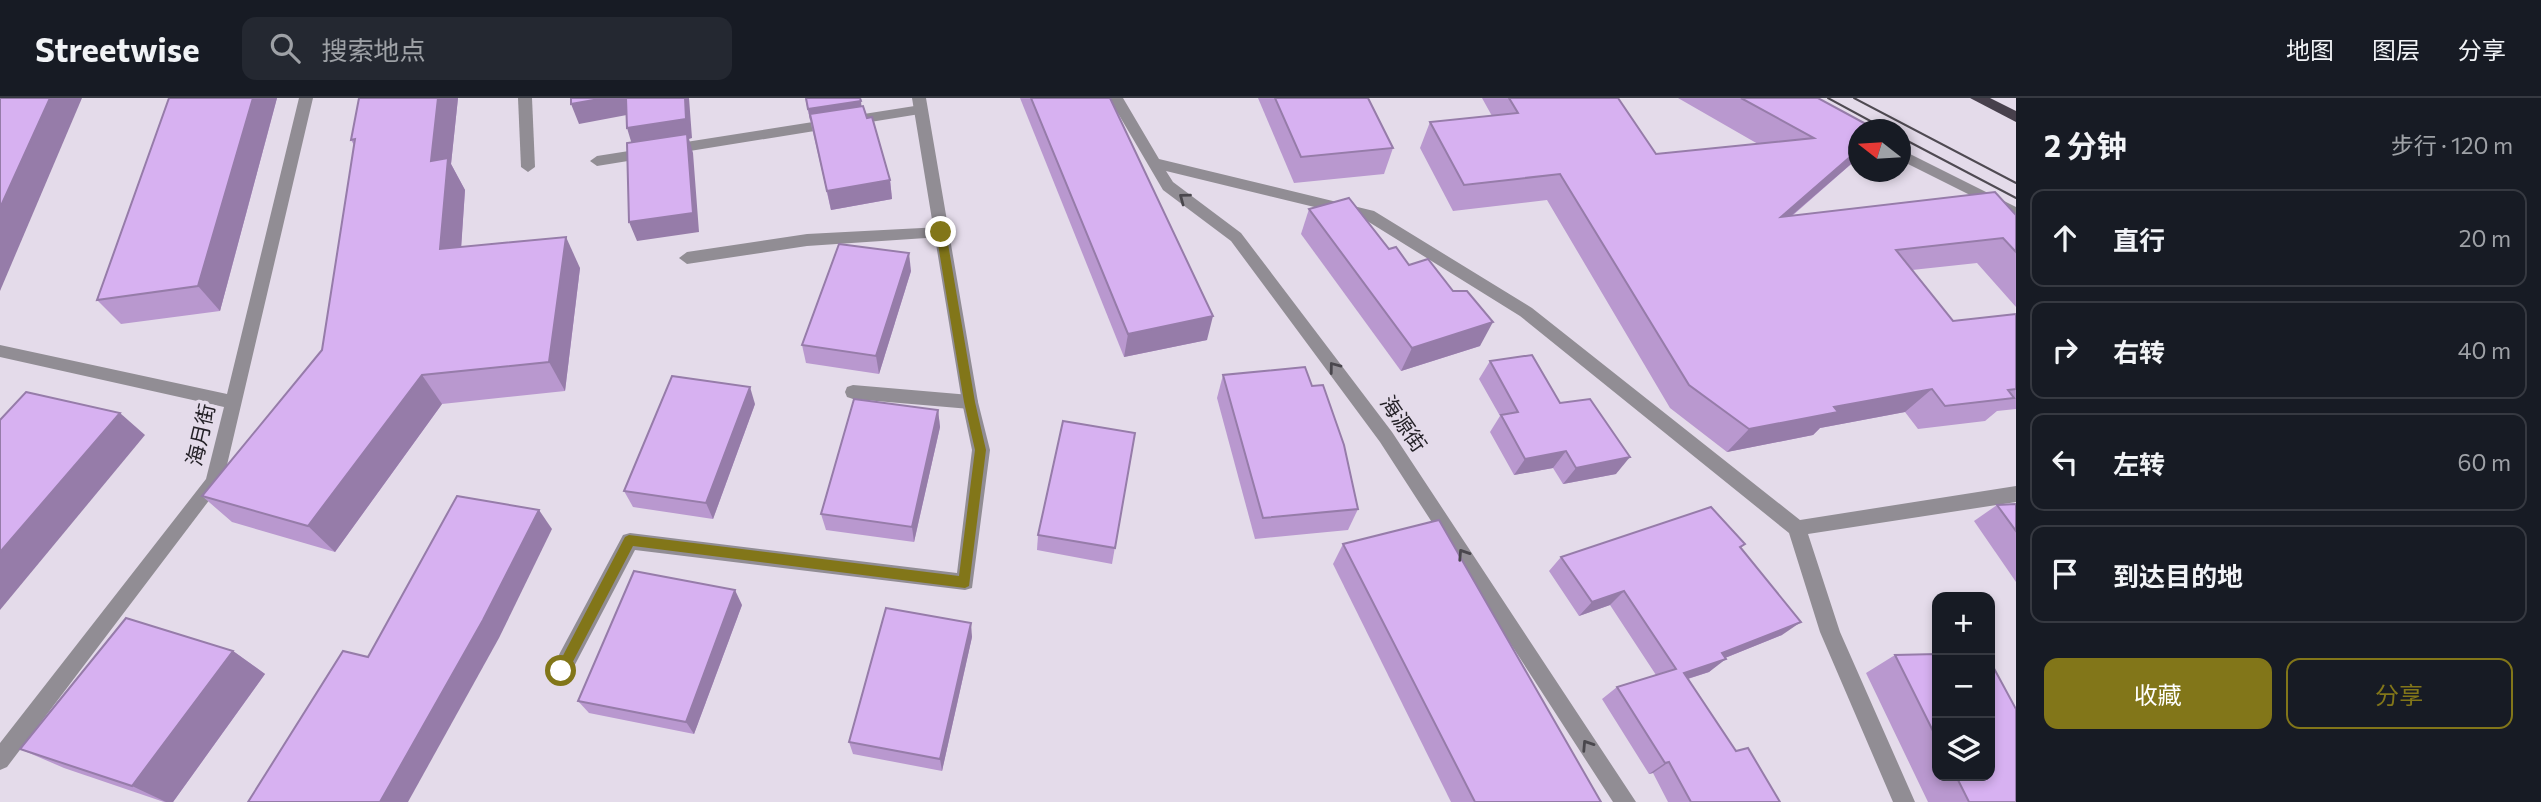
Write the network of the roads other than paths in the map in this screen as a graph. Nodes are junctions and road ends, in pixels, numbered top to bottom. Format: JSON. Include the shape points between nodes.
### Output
{"nodes":[{"id":1,"x":306,"y":98,"type":"edge"},
{"id":2,"x":525,"y":98,"type":"edge"},
{"id":3,"x":1116,"y":98,"type":"edge"},
{"id":4,"x":1978,"y":98,"type":"edge"},
{"id":5,"x":920,"y":104,"type":"edge"},
{"id":6,"x":2016,"y":117,"type":"edge"},
{"id":7,"x":1911,"y":160,"type":"edge"},
{"id":8,"x":597,"y":161,"type":"dead end"},
{"id":9,"x":1154,"y":163,"type":"junction"},
{"id":10,"x":528,"y":167,"type":"dead end"},
{"id":11,"x":2015,"y":212,"type":"edge"},
{"id":12,"x":941,"y":232,"type":"junction"},
{"id":13,"x":687,"y":258,"type":"dead end"},
{"id":14,"x":0,"y":351,"type":"edge"},
{"id":15,"x":853,"y":392,"type":"dead end"},
{"id":16,"x":233,"y":402,"type":"junction"},
{"id":17,"x":970,"y":402,"type":"junction"},
{"id":18,"x":2016,"y":494,"type":"edge"},
{"id":19,"x":1797,"y":528,"type":"junction"},
{"id":20,"x":561,"y":671,"type":"dead end"},
{"id":21,"x":0,"y":760,"type":"edge"},
{"id":22,"x":1625,"y":802,"type":"edge"},
{"id":23,"x":1904,"y":802,"type":"edge"}],
"edges":[{"from":1,"to":16,"type":"street","name":"海月街"},
{"from":2,"to":10,"type":"street"},
{"from":3,"to":9,"type":"street","name":"海源街"},
{"from":4,"to":6,"type":"highway"},
{"from":5,"to":8,"type":"street"},
{"from":5,"to":12,"type":"street"},
{"from":7,"to":11,"type":"street"},
{"from":9,"to":19,"type":"street","via":[[1368,215],[1527,312]]},
{"from":22,"to":9,"type":"street","name":"海源街","one_way":true,"via":[[1378,425],[1236,237],[1168,186]]},
{"from":12,"to":13,"type":"street","via":[[807,240]]},
{"from":12,"to":17,"type":"street"},
{"from":14,"to":16,"type":"street"},
{"from":15,"to":17,"type":"street"},
{"from":16,"to":21,"type":"street","name":"海月街","via":[[214,482]]},
{"from":17,"to":20,"type":"street","via":[[981,450],[965,582],[629,541]]},
{"from":18,"to":19,"type":"street"},
{"from":19,"to":23,"type":"street","via":[[1830,632]]}]}
